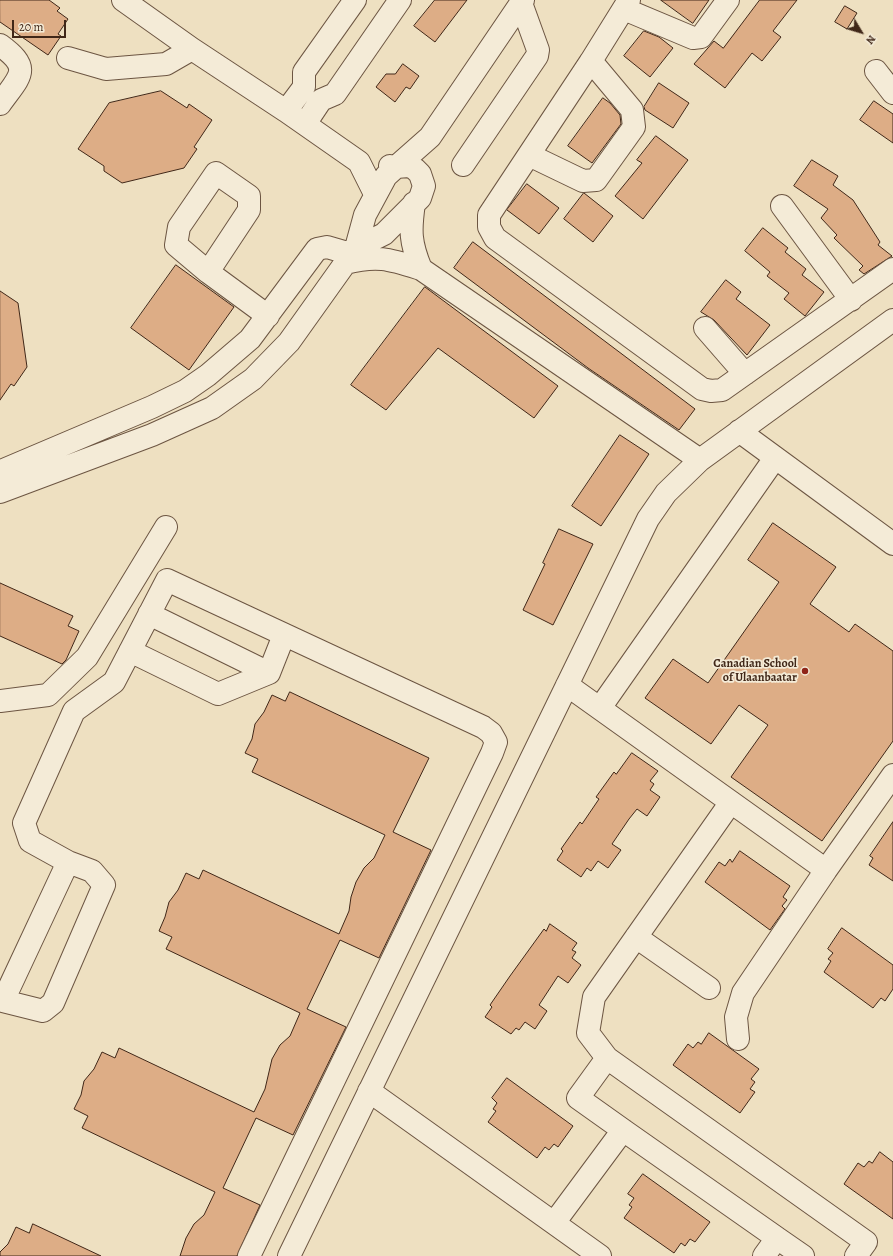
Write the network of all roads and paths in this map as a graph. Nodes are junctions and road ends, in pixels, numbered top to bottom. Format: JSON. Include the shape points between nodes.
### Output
{"nodes":[{"id":1,"x":123,"y":0,"type":"edge"},
{"id":2,"x":355,"y":0,"type":"edge"},
{"id":3,"x":400,"y":0,"type":"edge"},
{"id":4,"x":728,"y":0,"type":"edge"},
{"id":5,"x":522,"y":1,"type":"edge"},
{"id":6,"x":626,"y":4,"type":"edge"},
{"id":7,"x":0,"y":45,"type":"edge"},
{"id":8,"x":192,"y":49,"type":"junction"},
{"id":9,"x":68,"y":58,"type":"dead end"},
{"id":10,"x":591,"y":62,"type":"junction"},
{"id":11,"x":876,"y":71,"type":"dead end"},
{"id":12,"x":893,"y":93,"type":"edge"},
{"id":13,"x":0,"y":104,"type":"edge"},
{"id":14,"x":286,"y":111,"type":"junction"},
{"id":15,"x":305,"y":124,"type":"junction"},
{"id":16,"x":430,"y":138,"type":"junction"},
{"id":17,"x":529,"y":155,"type":"junction"},
{"id":18,"x":359,"y":162,"type":"junction"},
{"id":19,"x":463,"y":165,"type":"dead end"},
{"id":20,"x":396,"y":167,"type":"junction"},
{"id":21,"x":422,"y":179,"type":"junction"},
{"id":22,"x":375,"y":194,"type":"junction"},
{"id":23,"x":414,"y":203,"type":"junction"},
{"id":24,"x":782,"y":206,"type":"dead end"},
{"id":25,"x":365,"y":215,"type":"junction"},
{"id":26,"x":384,"y":234,"type":"junction"},
{"id":27,"x":351,"y":255,"type":"junction"},
{"id":28,"x":421,"y":269,"type":"junction"},
{"id":29,"x":893,"y":269,"type":"edge"},
{"id":30,"x":208,"y":272,"type":"dead end"},
{"id":31,"x":851,"y":300,"type":"junction"},
{"id":32,"x":268,"y":316,"type":"junction"},
{"id":33,"x":893,"y":320,"type":"edge"},
{"id":34,"x":705,"y":328,"type":"dead end"},
{"id":35,"x":745,"y":374,"type":"junction"},
{"id":36,"x":739,"y":431,"type":"junction"},
{"id":37,"x":775,"y":458,"type":"junction"},
{"id":38,"x":700,"y":460,"type":"junction"},
{"id":39,"x":1,"y":481,"type":"edge"},
{"id":40,"x":166,"y":527,"type":"dead end"},
{"id":41,"x":893,"y":544,"type":"edge"},
{"id":42,"x":149,"y":614,"type":"junction"},
{"id":43,"x":284,"y":635,"type":"junction"},
{"id":44,"x":130,"y":652,"type":"junction"},
{"id":45,"x":269,"y":673,"type":"junction"},
{"id":46,"x":567,"y":685,"type":"junction"},
{"id":47,"x":0,"y":701,"type":"edge"},
{"id":48,"x":600,"y":708,"type":"junction"},
{"id":49,"x":893,"y":776,"type":"edge"},
{"id":50,"x":731,"y":802,"type":"junction"},
{"id":51,"x":68,"y":862,"type":"junction"},
{"id":52,"x":826,"y":870,"type":"junction"},
{"id":53,"x":636,"y":937,"type":"junction"},
{"id":54,"x":709,"y":988,"type":"dead end"},
{"id":55,"x":738,"y":1039,"type":"dead end"},
{"id":56,"x":607,"y":1058,"type":"junction"},
{"id":57,"x":369,"y":1091,"type":"junction"},
{"id":58,"x":624,"y":1130,"type":"junction"},
{"id":59,"x":554,"y":1223,"type":"junction"},
{"id":60,"x":777,"y":1238,"type":"junction"},
{"id":61,"x":249,"y":1256,"type":"edge"},
{"id":62,"x":289,"y":1256,"type":"edge"},
{"id":63,"x":600,"y":1256,"type":"edge"},
{"id":64,"x":764,"y":1256,"type":"edge"},
{"id":65,"x":803,"y":1256,"type":"edge"},
{"id":66,"x":856,"y":1256,"type":"edge"}],
"edges":[{"from":1,"to":8,"type":"street"},
{"from":2,"to":14,"type":"street","via":[[304,72],[304,87]]},
{"from":3,"to":15,"type":"street","via":[[334,94],[321,100]]},
{"from":4,"to":6,"type":"street","via":[[701,37],[693,38]]},
{"from":5,"to":16,"type":"street"},
{"from":5,"to":19,"type":"street","via":[[538,50],[537,56]]},
{"from":6,"to":10,"type":"street"},
{"from":7,"to":13,"type":"street","via":[[14,55],[21,71]]},
{"from":8,"to":9,"type":"street","via":[[166,64],[106,69]]},
{"from":8,"to":14,"type":"street"},
{"from":10,"to":17,"type":"street"},
{"from":10,"to":17,"type":"street","via":[[632,110],[634,128],[596,180],[583,181]]},
{"from":11,"to":12,"type":"street"},
{"from":14,"to":15,"type":"street"},
{"from":15,"to":18,"type":"street"},
{"from":16,"to":20,"type":"street"},
{"from":16,"to":21,"type":"street"},
{"from":17,"to":35,"type":"street","via":[[489,215],[489,227],[495,238],[702,389],[722,390]]},
{"from":18,"to":20,"type":"street"},
{"from":18,"to":22,"type":"street"},
{"from":20,"to":21,"type":"street","via":[[409,166],[415,169]]},
{"from":20,"to":22,"type":"street","via":[[386,176]]},
{"from":21,"to":23,"type":"street","via":[[422,192]]},
{"from":22,"to":25,"type":"street"},
{"from":23,"to":26,"type":"street"},
{"from":23,"to":28,"type":"street","via":[[410,229],[413,250]]},
{"from":24,"to":31,"type":"street"},
{"from":25,"to":26,"type":"street","via":[[366,225],[370,230],[376,234]]},
{"from":25,"to":27,"type":"street"},
{"from":26,"to":27,"type":"street"},
{"from":27,"to":28,"type":"street","via":[[388,258]]},
{"from":27,"to":32,"type":"street","via":[[327,247],[317,249]]},
{"from":27,"to":39,"type":"street","via":[[288,342],[253,379],[212,408],[152,435]]},
{"from":28,"to":38,"type":"street"},
{"from":29,"to":31,"type":"street"},
{"from":30,"to":32,"type":"street"},
{"from":31,"to":35,"type":"street"},
{"from":32,"to":39,"type":"street","via":[[234,355],[185,391]]},
{"from":33,"to":36,"type":"street"},
{"from":34,"to":35,"type":"street"},
{"from":36,"to":37,"type":"street"},
{"from":36,"to":38,"type":"street"},
{"from":37,"to":41,"type":"street"},
{"from":37,"to":48,"type":"street"},
{"from":38,"to":46,"type":"street","via":[[666,493],[648,519]]},
{"from":40,"to":47,"type":"street","via":[[87,657],[48,695]]},
{"from":42,"to":43,"type":"street","via":[[167,580]]},
{"from":42,"to":44,"type":"street"},
{"from":42,"to":45,"type":"street"},
{"from":43,"to":45,"type":"street"},
{"from":43,"to":61,"type":"street","via":[[483,727],[491,733],[496,742]]},
{"from":44,"to":45,"type":"street","via":[[218,694]]},
{"from":44,"to":51,"type":"street","via":[[114,682],[74,712],[24,823],[30,841]]},
{"from":46,"to":48,"type":"street"},
{"from":46,"to":57,"type":"street"},
{"from":48,"to":50,"type":"street"},
{"from":49,"to":52,"type":"street"},
{"from":50,"to":52,"type":"street"},
{"from":50,"to":53,"type":"street"},
{"from":51,"to":51,"type":"street","via":[[61,876],[3,1001],[43,1011],[53,1003],[104,885],[92,871]]},
{"from":52,"to":55,"type":"street","via":[[743,993],[736,1017]]},
{"from":53,"to":54,"type":"street"},
{"from":53,"to":56,"type":"street","via":[[594,997],[588,1033]]},
{"from":56,"to":58,"type":"street","via":[[578,1098]]},
{"from":56,"to":66,"type":"street","via":[[866,1242]]},
{"from":57,"to":59,"type":"street"},
{"from":57,"to":62,"type":"street"},
{"from":58,"to":59,"type":"street"},
{"from":58,"to":60,"type":"street"},
{"from":59,"to":63,"type":"street"},
{"from":60,"to":64,"type":"street"},
{"from":60,"to":65,"type":"street"}]}
